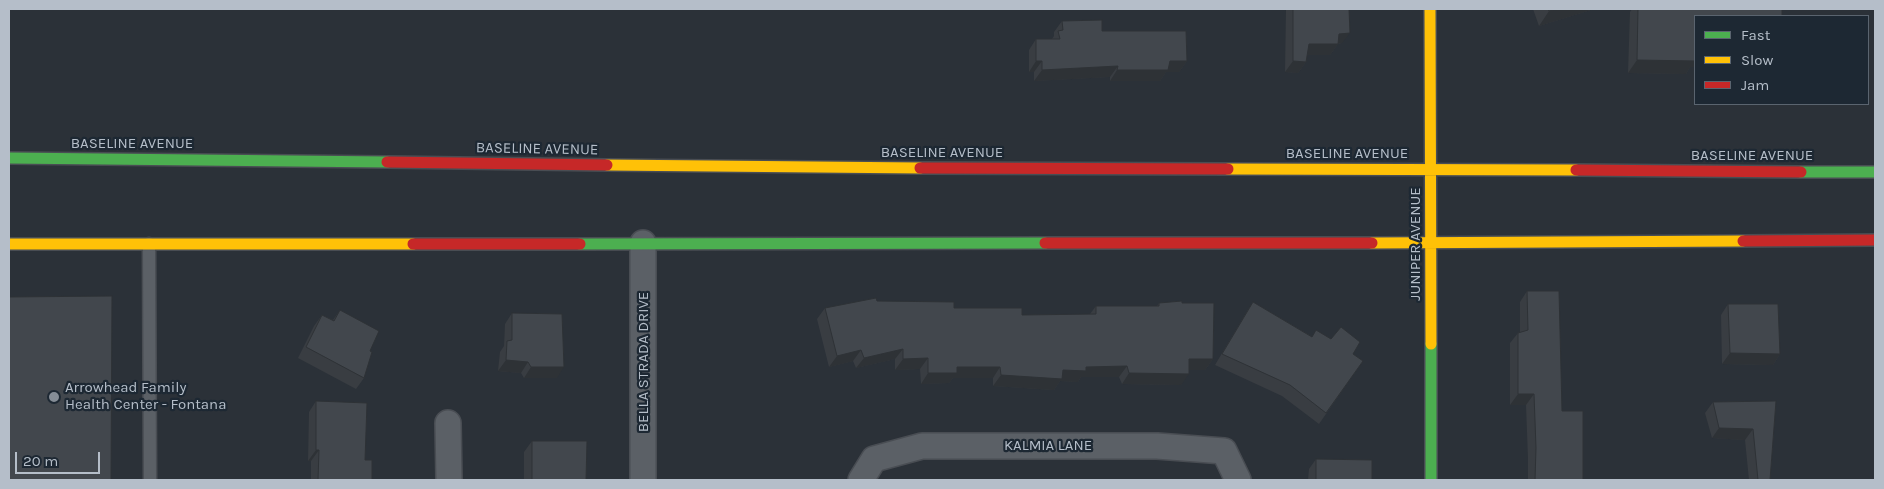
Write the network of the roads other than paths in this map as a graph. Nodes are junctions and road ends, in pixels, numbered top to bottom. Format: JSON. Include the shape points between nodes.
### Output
{"nodes":[{"id":1,"x":1430,"y":9,"type":"edge"},
{"id":2,"x":9,"y":158,"type":"edge"},
{"id":3,"x":1431,"y":169,"type":"junction"},
{"id":4,"x":1875,"y":172,"type":"edge"},
{"id":5,"x":1875,"y":240,"type":"edge"},
{"id":6,"x":643,"y":243,"type":"junction"},
{"id":7,"x":1431,"y":243,"type":"junction"},
{"id":8,"x":9,"y":244,"type":"edge"},
{"id":9,"x":149,"y":244,"type":"junction"},
{"id":10,"x":448,"y":423,"type":"dead end"},
{"id":11,"x":150,"y":480,"type":"edge"},
{"id":12,"x":449,"y":480,"type":"edge"},
{"id":13,"x":643,"y":480,"type":"edge"},
{"id":14,"x":861,"y":480,"type":"edge"},
{"id":15,"x":1238,"y":480,"type":"edge"},
{"id":16,"x":1431,"y":480,"type":"edge"}],
"edges":[{"from":1,"to":3,"type":"main road","name":"JUNIPER AVENUE"},
{"from":2,"to":3,"type":"main road","name":"BASELINE AVENUE","via":[[808,168]]},
{"from":3,"to":4,"type":"main road","name":"BASELINE AVENUE"},
{"from":3,"to":7,"type":"main road","name":"JUNIPER AVENUE"},
{"from":5,"to":7,"type":"main road"},
{"from":6,"to":7,"type":"main road"},
{"from":6,"to":9,"type":"main road"},
{"from":6,"to":13,"type":"street","name":"BELLA STRADA DRIVE"},
{"from":7,"to":16,"type":"main road","name":"JUNIPER AVENUE"},
{"from":8,"to":9,"type":"main road"},
{"from":9,"to":11,"type":"lane"},
{"from":10,"to":12,"type":"street"},
{"from":14,"to":15,"type":"street","name":"KALMIA LANE","via":[[874,459],[922,446],[1157,446],[1224,451]]}]}
